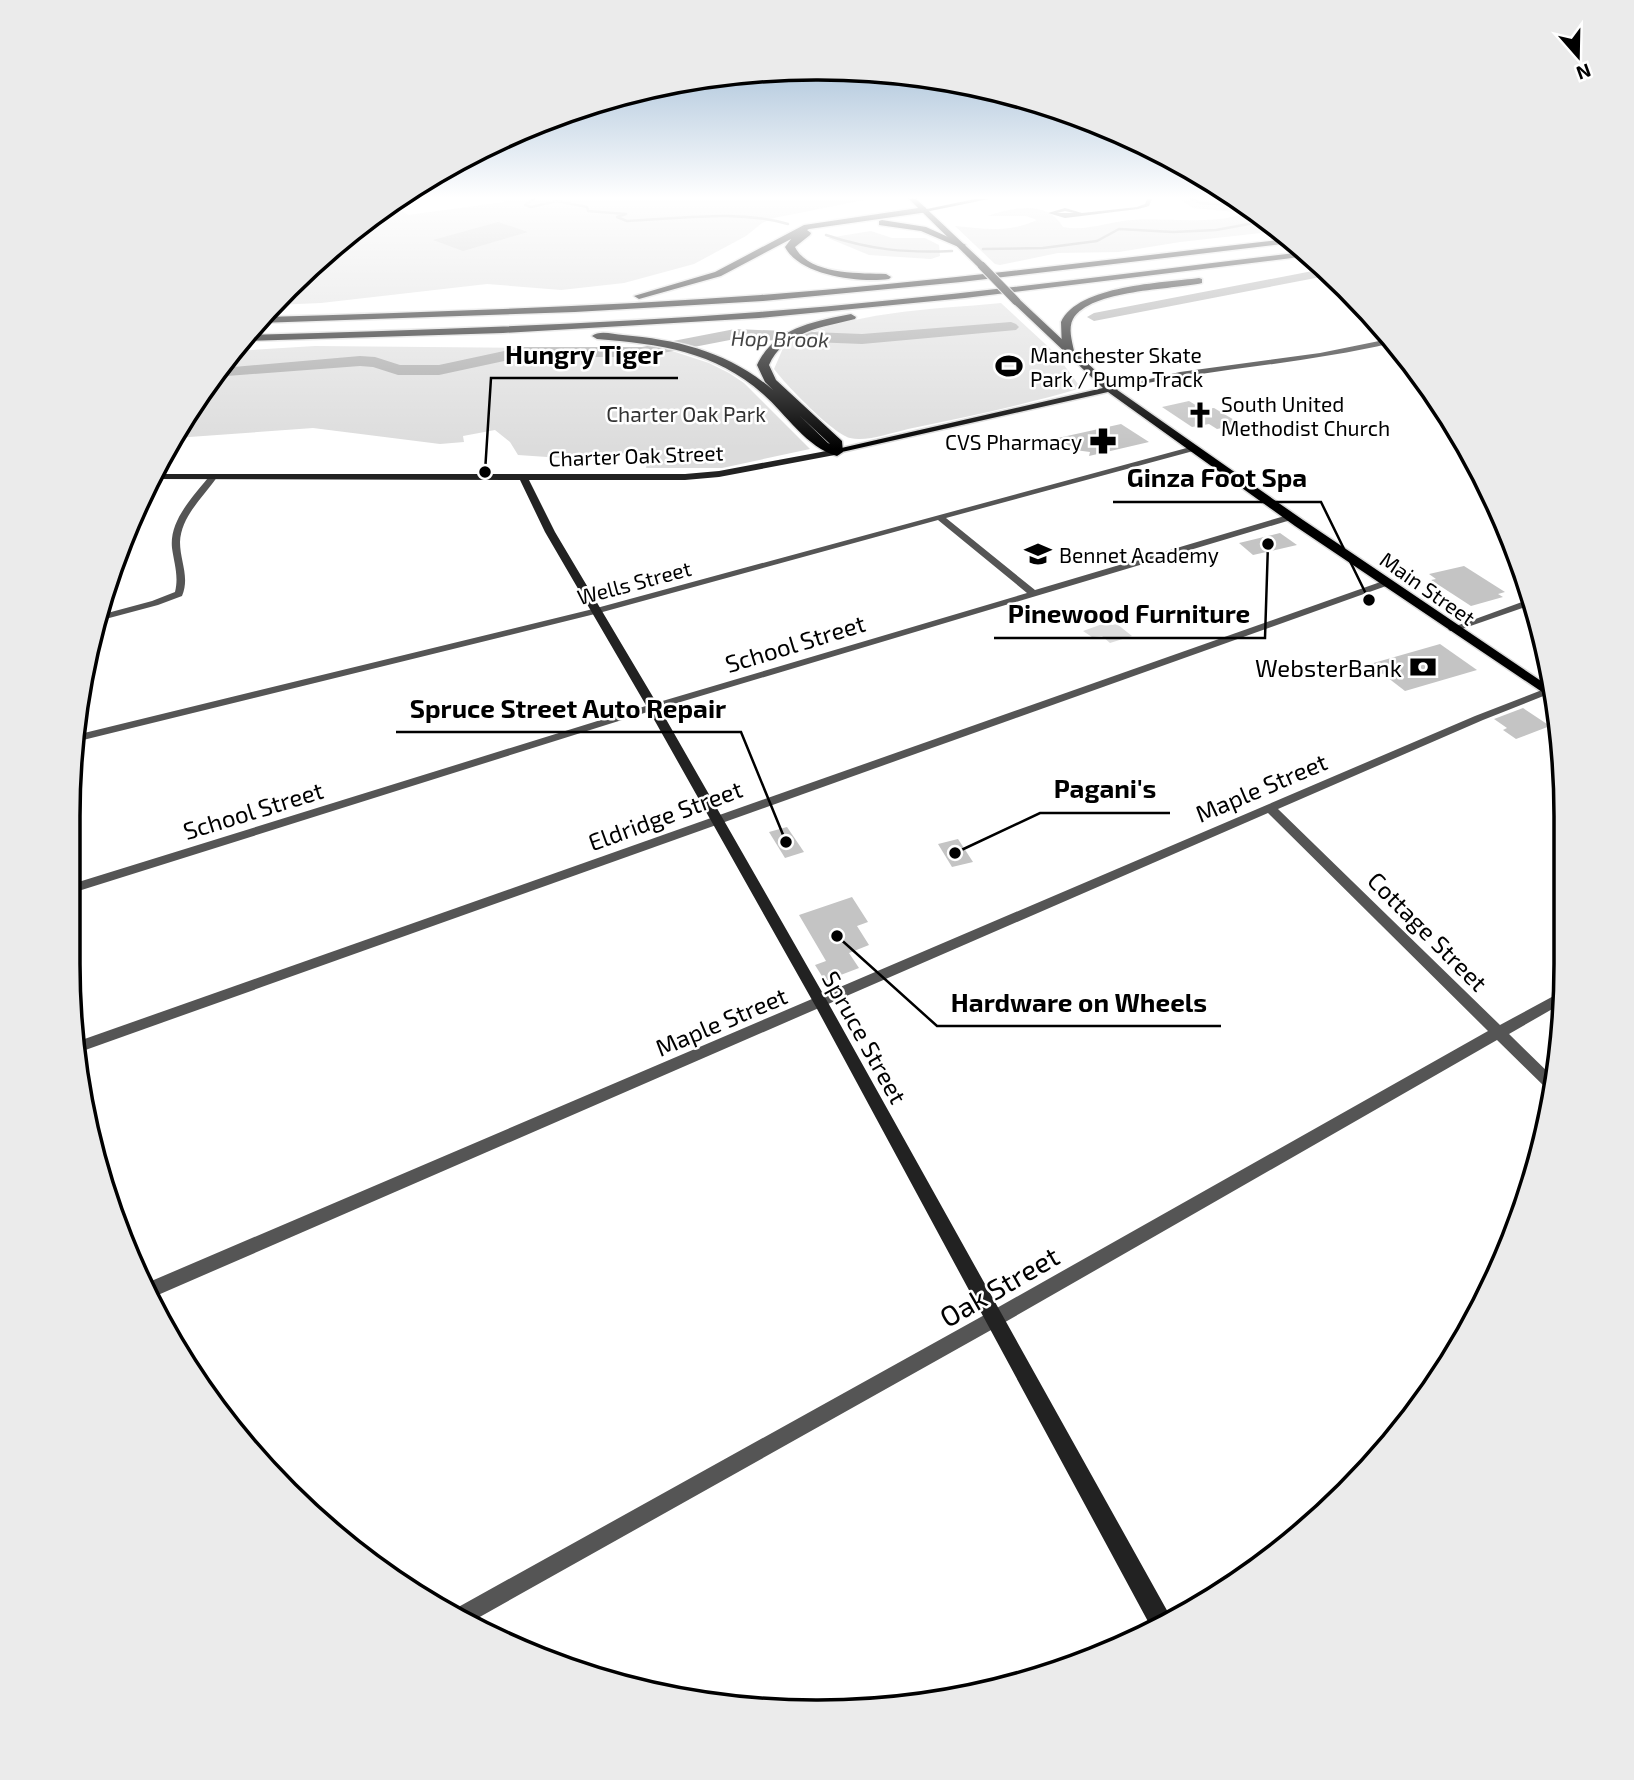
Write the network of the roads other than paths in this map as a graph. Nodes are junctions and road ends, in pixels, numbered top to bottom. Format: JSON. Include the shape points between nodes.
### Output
{"nodes":[{"id":1,"x":693,"y":282,"type":"edge"},
{"id":2,"x":912,"y":282,"type":"edge"},
{"id":3,"x":998,"y":282,"type":"edge"},
{"id":4,"x":1073,"y":282,"type":"edge"},
{"id":5,"x":1078,"y":282,"type":"edge"},
{"id":6,"x":1195,"y":282,"type":"edge"},
{"id":7,"x":309,"y":319,"type":"junction"},
{"id":8,"x":274,"y":320,"type":"edge"},
{"id":9,"x":322,"y":336,"type":"junction"},
{"id":10,"x":258,"y":338,"type":"edge"},
{"id":11,"x":1380,"y":343,"type":"edge"},
{"id":12,"x":1068,"y":351,"type":"junction"},
{"id":13,"x":1110,"y":388,"type":"junction"},
{"id":14,"x":1194,"y":448,"type":"junction"},
{"id":15,"x":837,"y":452,"type":"junction"},
{"id":16,"x":214,"y":476,"type":"junction"},
{"id":17,"x":164,"y":477,"type":"edge"},
{"id":18,"x":524,"y":478,"type":"junction"},
{"id":19,"x":939,"y":517,"type":"junction"},
{"id":20,"x":1291,"y":517,"type":"junction"},
{"id":21,"x":1386,"y":583,"type":"junction"},
{"id":22,"x":1034,"y":594,"type":"junction"},
{"id":23,"x":1522,"y":605,"type":"edge"},
{"id":24,"x":596,"y":611,"type":"junction"},
{"id":25,"x":109,"y":615,"type":"edge"},
{"id":26,"x":1453,"y":629,"type":"junction"},
{"id":27,"x":1542,"y":688,"type":"edge"},
{"id":28,"x":1543,"y":696,"type":"edge"},
{"id":29,"x":653,"y":707,"type":"junction"},
{"id":30,"x":85,"y":735,"type":"edge"},
{"id":31,"x":1270,"y":808,"type":"junction"},
{"id":32,"x":716,"y":818,"type":"junction"},
{"id":33,"x":80,"y":886,"type":"edge"},
{"id":34,"x":1552,"y":1002,"type":"edge"},
{"id":35,"x":821,"y":1003,"type":"junction"},
{"id":36,"x":1498,"y":1032,"type":"junction"},
{"id":37,"x":85,"y":1043,"type":"edge"},
{"id":38,"x":1544,"y":1077,"type":"edge"},
{"id":39,"x":155,"y":1288,"type":"edge"},
{"id":40,"x":995,"y":1319,"type":"junction"},
{"id":41,"x":469,"y":1612,"type":"edge"},
{"id":42,"x":1158,"y":1616,"type":"edge"}],
"edges":[{"from":1,"to":7,"type":"highway","via":[[633,297],[563,304]]},
{"from":2,"to":7,"type":"highway","via":[[733,300]]},
{"from":3,"to":12,"type":"main road","name":"Main Street","bridge":true},
{"from":4,"to":9,"type":"highway","via":[[717,318]]},
{"from":5,"to":15,"type":"highway","via":[[870,314],[802,331],[780,342],[764,360],[765,374],[836,444]]},
{"from":6,"to":12,"type":"highway","via":[[1085,304],[1066,324]]},
{"from":7,"to":8,"type":"highway"},
{"from":9,"to":10,"type":"highway"},
{"from":9,"to":15,"type":"highway","via":[[547,334],[661,343],[692,350],[744,373],[823,446]]},
{"from":11,"to":13,"type":"street"},
{"from":12,"to":13,"type":"main road","name":"Main Street"},
{"from":13,"to":14,"type":"main road","name":"Main Street"},
{"from":13,"to":15,"type":"main road","name":"Charter Oak Street"},
{"from":14,"to":19,"type":"street","name":"Wells Street"},
{"from":14,"to":20,"type":"main road","name":"Main Street"},
{"from":15,"to":18,"type":"street","name":"Charter Oak Street","via":[[703,476]]},
{"from":16,"to":17,"type":"street","name":"Charter Oak Street"},
{"from":16,"to":18,"type":"street","name":"Charter Oak Street"},
{"from":16,"to":25,"type":"street","via":[[176,535],[184,581],[179,594]]},
{"from":18,"to":24,"type":"street","name":"Spruce Street"},
{"from":19,"to":22,"type":"street"},
{"from":19,"to":24,"type":"street","name":"Wells Street"},
{"from":20,"to":21,"type":"main road","name":"Main Street"},
{"from":20,"to":22,"type":"street","name":"School Street"},
{"from":21,"to":26,"type":"main road","name":"Main Street"},
{"from":21,"to":32,"type":"street","name":"Eldridge Street"},
{"from":22,"to":29,"type":"street","name":"School Street"},
{"from":23,"to":26,"type":"street"},
{"from":24,"to":29,"type":"street","name":"Spruce Street"},
{"from":24,"to":30,"type":"street","name":"Wells Street"},
{"from":26,"to":27,"type":"main road","name":"Main Street"},
{"from":28,"to":31,"type":"street","name":"Maple Street","via":[[1514,703]]},
{"from":29,"to":32,"type":"street","name":"Spruce Street"},
{"from":29,"to":33,"type":"street","name":"School Street"},
{"from":31,"to":35,"type":"street","name":"Maple Street"},
{"from":31,"to":36,"type":"street","name":"Cottage Street"},
{"from":32,"to":35,"type":"street","name":"Spruce Street"},
{"from":32,"to":37,"type":"street","name":"Eldridge Street"},
{"from":34,"to":36,"type":"street","name":"Oak Street"},
{"from":35,"to":39,"type":"street","name":"Maple Street"},
{"from":35,"to":40,"type":"street","name":"Spruce Street"},
{"from":36,"to":38,"type":"street","name":"Cottage Street"},
{"from":36,"to":40,"type":"street","name":"Oak Street"},
{"from":40,"to":41,"type":"street","name":"Oak Street"},
{"from":40,"to":42,"type":"street","name":"Spruce Street"}]}
